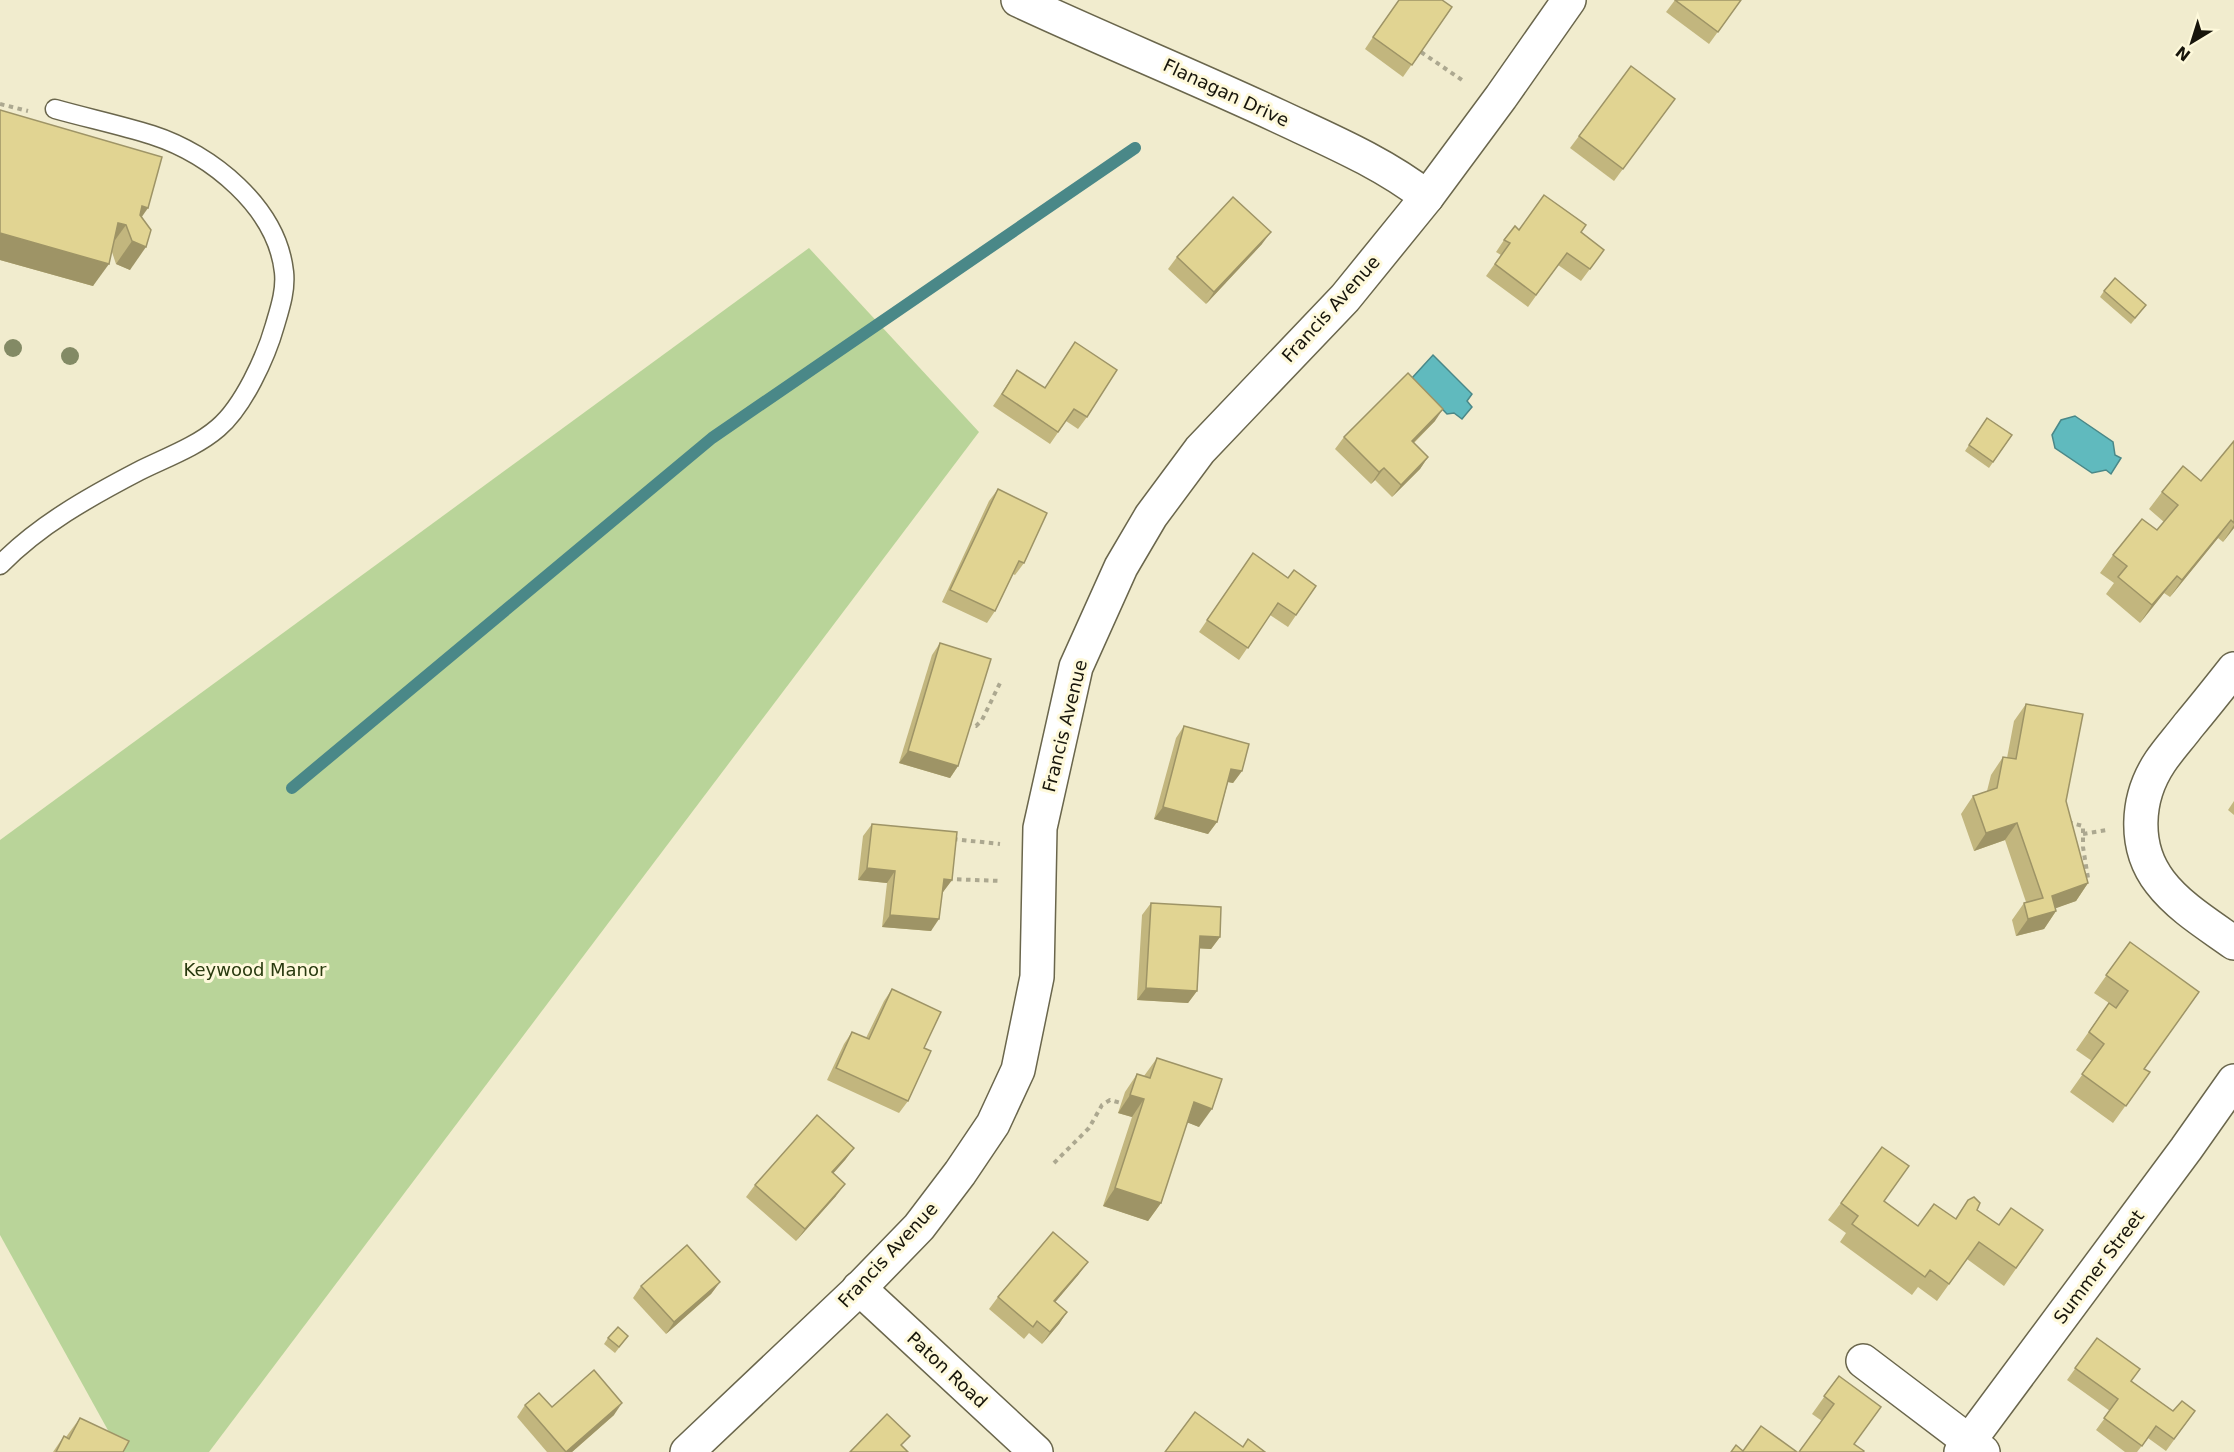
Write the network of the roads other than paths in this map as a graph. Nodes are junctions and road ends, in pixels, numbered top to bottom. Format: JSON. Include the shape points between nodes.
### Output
{"nodes":[{"id":1,"x":1018,"y":0,"type":"edge"},
{"id":2,"x":1569,"y":0,"type":"edge"},
{"id":3,"x":55,"y":109,"type":"dead end"},
{"id":4,"x":1427,"y":197,"type":"junction"},
{"id":5,"x":0,"y":565,"type":"edge"},
{"id":6,"x":2234,"y":669,"type":"edge"},
{"id":7,"x":2234,"y":943,"type":"edge"},
{"id":8,"x":2234,"y":1081,"type":"edge"},
{"id":9,"x":859,"y":1288,"type":"junction"},
{"id":10,"x":1863,"y":1361,"type":"dead end"},
{"id":11,"x":1971,"y":1449,"type":"edge"},
{"id":12,"x":687,"y":1452,"type":"edge"},
{"id":13,"x":1036,"y":1452,"type":"edge"}],
"edges":[{"from":1,"to":4,"type":"street","name":"Flanagan Drive","via":[[1356,152]]},
{"from":2,"to":4,"type":"street","name":"Francis Avenue"},
{"from":3,"to":5,"type":"lane","via":[[153,135],[209,163],[238,187],[261,213],[279,247],[284,273],[282,299],[262,365],[219,427],[92,496],[50,523]]},
{"from":4,"to":9,"type":"street","name":"Francis Avenue","via":[[1345,298],[1200,450],[1151,516],[1122,567],[1076,667],[1040,828],[1037,973],[1018,1070],[993,1124],[960,1173],[920,1227]]},
{"from":6,"to":7,"type":"street","via":[[2160,762],[2142,803],[2140,824],[2143,846],[2161,884],[2192,913]]},
{"from":8,"to":11,"type":"street","name":"Summer Street"},
{"from":9,"to":12,"type":"street","name":"Francis Avenue"},
{"from":9,"to":13,"type":"street","name":"Paton Road"},
{"from":10,"to":11,"type":"street"}]}
